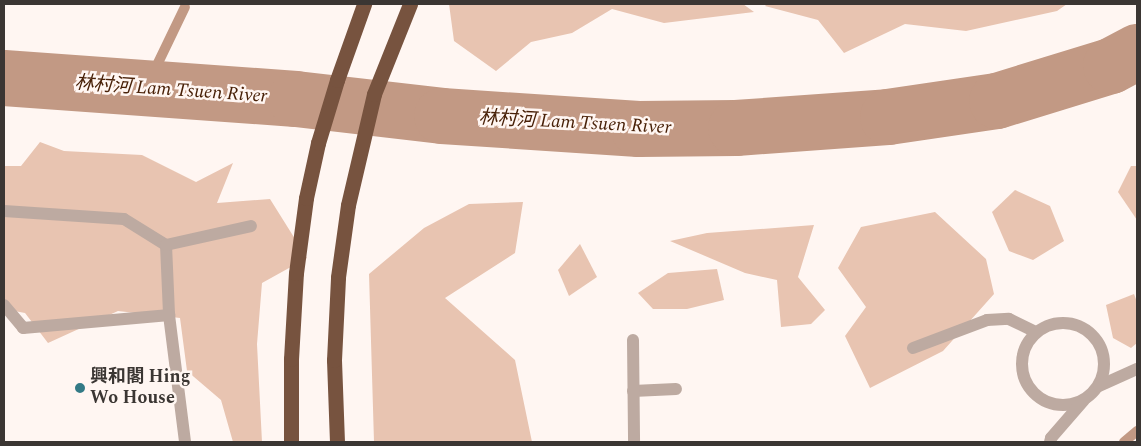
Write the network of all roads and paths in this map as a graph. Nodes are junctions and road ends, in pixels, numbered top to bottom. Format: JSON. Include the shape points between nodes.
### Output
{"nodes":[{"id":1,"x":364,"y":4,"type":"edge"},
{"id":2,"x":410,"y":4,"type":"edge"},
{"id":3,"x":4,"y":211,"type":"edge"},
{"id":4,"x":251,"y":226,"type":"dead end"},
{"id":5,"x":166,"y":245,"type":"junction"},
{"id":6,"x":4,"y":305,"type":"edge"},
{"id":7,"x":169,"y":315,"type":"junction"},
{"id":8,"x":1036,"y":332,"type":"junction"},
{"id":9,"x":633,"y":340,"type":"dead end"},
{"id":10,"x":913,"y":348,"type":"dead end"},
{"id":11,"x":1137,"y":368,"type":"edge"},
{"id":12,"x":1099,"y":386,"type":"junction"},
{"id":13,"x":676,"y":389,"type":"dead end"},
{"id":14,"x":633,"y":391,"type":"junction"},
{"id":15,"x":1084,"y":400,"type":"junction"},
{"id":16,"x":185,"y":442,"type":"edge"},
{"id":17,"x":291,"y":442,"type":"edge"},
{"id":18,"x":337,"y":442,"type":"edge"},
{"id":19,"x":634,"y":442,"type":"edge"},
{"id":20,"x":1050,"y":442,"type":"edge"}],
"edges":[{"from":1,"to":17,"type":"highway","via":[[326,116],[306,198],[296,274]]},
{"from":2,"to":18,"type":"highway","via":[[374,94],[348,205],[338,277],[334,360]]},
{"from":3,"to":5,"type":"street","via":[[124,219]]},
{"from":4,"to":5,"type":"street"},
{"from":5,"to":7,"type":"street"},
{"from":6,"to":7,"type":"street","via":[[23,328]]},
{"from":7,"to":16,"type":"street"},
{"from":8,"to":10,"type":"street","via":[[1009,319],[987,320]]},
{"from":8,"to":12,"type":"street","via":[[1062,322],[1089,330],[1102,347],[1105,366]]},
{"from":8,"to":15,"type":"street","via":[[1025,346],[1021,360],[1027,384],[1049,403],[1063,405]]},
{"from":9,"to":14,"type":"street"},
{"from":11,"to":12,"type":"street"},
{"from":12,"to":15,"type":"street"},
{"from":13,"to":14,"type":"street"},
{"from":14,"to":19,"type":"street"},
{"from":15,"to":20,"type":"street"}]}
